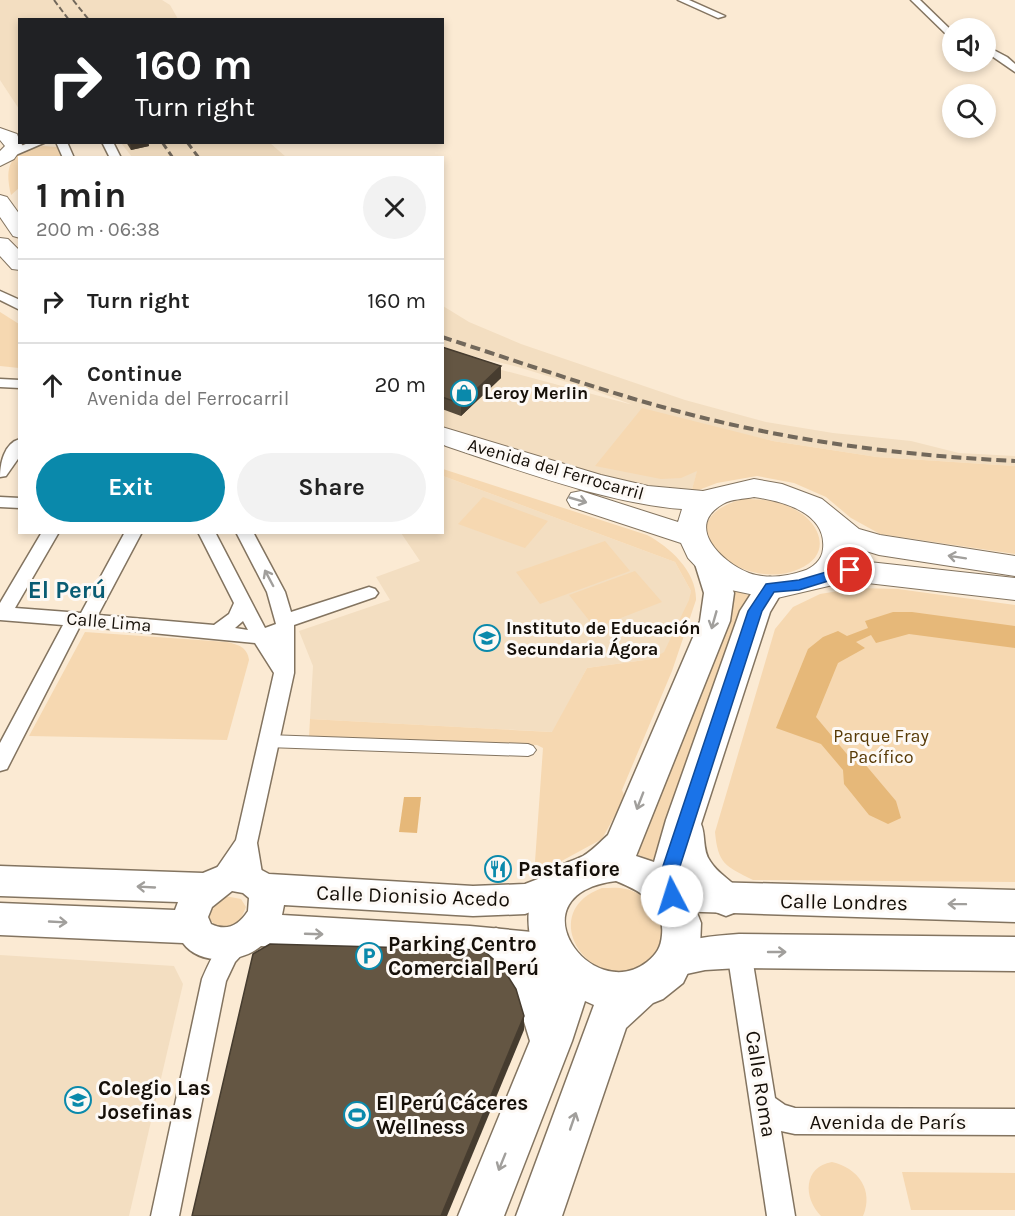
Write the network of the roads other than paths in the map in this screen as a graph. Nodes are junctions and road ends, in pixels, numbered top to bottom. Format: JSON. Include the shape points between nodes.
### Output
{"nodes":[{"id":1,"x":682,"y":0,"type":"edge"},
{"id":2,"x":915,"y":0,"type":"edge"},
{"id":3,"x":721,"y":16,"type":"dead end"},
{"id":4,"x":942,"y":26,"type":"edge"},
{"id":5,"x":996,"y":55,"type":"edge"},
{"id":6,"x":1015,"y":69,"type":"edge"},
{"id":7,"x":8,"y":134,"type":"edge"},
{"id":8,"x":42,"y":144,"type":"edge"},
{"id":9,"x":2,"y":160,"type":"edge"},
{"id":10,"x":0,"y":201,"type":"edge"},
{"id":11,"x":18,"y":229,"type":"edge"},
{"id":12,"x":0,"y":244,"type":"edge"},
{"id":13,"x":18,"y":262,"type":"edge"},
{"id":14,"x":0,"y":295,"type":"edge"},
{"id":15,"x":18,"y":305,"type":"edge"},
{"id":16,"x":0,"y":383,"type":"edge"},
{"id":17,"x":18,"y":384,"type":"edge"},
{"id":18,"x":444,"y":436,"type":"edge"},
{"id":19,"x":18,"y":447,"type":"edge"},
{"id":20,"x":444,"y":458,"type":"edge"},
{"id":21,"x":0,"y":472,"type":"edge"},
{"id":22,"x":707,"y":500,"type":"junction"},
{"id":23,"x":0,"y":502,"type":"edge"},
{"id":24,"x":18,"y":503,"type":"edge"},
{"id":25,"x":822,"y":513,"type":"junction"},
{"id":26,"x":50,"y":534,"type":"edge"},
{"id":27,"x":133,"y":534,"type":"edge"},
{"id":28,"x":207,"y":534,"type":"edge"},
{"id":29,"x":245,"y":534,"type":"edge"},
{"id":30,"x":690,"y":536,"type":"junction"},
{"id":31,"x":709,"y":564,"type":"junction"},
{"id":32,"x":1015,"y":566,"type":"edge"},
{"id":33,"x":818,"y":578,"type":"junction"},
{"id":34,"x":770,"y":587,"type":"junction"},
{"id":35,"x":1015,"y":588,"type":"edge"},
{"id":36,"x":369,"y":593,"type":"dead end"},
{"id":37,"x":244,"y":602,"type":"junction"},
{"id":38,"x":2,"y":613,"type":"edge"},
{"id":39,"x":80,"y":620,"type":"junction"},
{"id":40,"x":285,"y":621,"type":"junction"},
{"id":41,"x":259,"y":631,"type":"junction"},
{"id":42,"x":218,"y":632,"type":"junction"},
{"id":43,"x":284,"y":673,"type":"junction"},
{"id":44,"x":267,"y":741,"type":"junction"},
{"id":45,"x":528,"y":750,"type":"dead end"},
{"id":46,"x":0,"y":763,"type":"edge"},
{"id":47,"x":684,"y":820,"type":"junction"},
{"id":48,"x":246,"y":843,"type":"junction"},
{"id":49,"x":598,"y":866,"type":"junction"},
{"id":50,"x":0,"y":881,"type":"edge"},
{"id":51,"x":235,"y":884,"type":"junction"},
{"id":52,"x":561,"y":885,"type":"junction"},
{"id":53,"x":669,"y":892,"type":"junction"},
{"id":54,"x":726,"y":899,"type":"junction"},
{"id":55,"x":1015,"y":906,"type":"edge"},
{"id":56,"x":0,"y":919,"type":"edge"},
{"id":57,"x":198,"y":933,"type":"junction"},
{"id":58,"x":247,"y":936,"type":"junction"},
{"id":59,"x":496,"y":946,"type":"junction"},
{"id":60,"x":739,"y":951,"type":"junction"},
{"id":61,"x":1015,"y":954,"type":"edge"},
{"id":62,"x":677,"y":959,"type":"junction"},
{"id":63,"x":559,"y":960,"type":"junction"},
{"id":64,"x":214,"y":979,"type":"junction"},
{"id":65,"x":640,"y":988,"type":"junction"},
{"id":66,"x":551,"y":1041,"type":"junction"},
{"id":67,"x":765,"y":1106,"type":"junction"},
{"id":68,"x":1015,"y":1122,"type":"edge"},
{"id":69,"x":165,"y":1216,"type":"edge"},
{"id":70,"x":481,"y":1216,"type":"edge"},
{"id":71,"x":539,"y":1216,"type":"edge"},
{"id":72,"x":781,"y":1216,"type":"edge"}],
"edges":[{"from":1,"to":3,"type":"street"},
{"from":2,"to":4,"type":"street"},
{"from":5,"to":6,"type":"street"},
{"from":7,"to":9,"type":"highway","via":[[14,146]]},
{"from":8,"to":9,"type":"street"},
{"from":10,"to":11,"type":"highway"},
{"from":12,"to":13,"type":"highway"},
{"from":14,"to":15,"type":"street"},
{"from":16,"to":17,"type":"street"},
{"from":18,"to":22,"type":"highway","name":"Avenida del Ferrocarril","via":[[612,488],[655,498]]},
{"from":19,"to":21,"type":"street"},
{"from":20,"to":30,"type":"highway","name":"Avenida del Ferrocarril","one_way":true},
{"from":22,"to":25,"type":"highway","via":[[740,489],[772,490],[805,501]]},
{"from":22,"to":30,"type":"highway","via":[[692,518]]},
{"from":23,"to":24,"type":"street"},
{"from":32,"to":25,"type":"highway","one_way":true,"via":[[879,545],[849,536]]},
{"from":25,"to":33,"type":"highway","via":[[834,526],[839,551],[835,562]]},
{"from":26,"to":38,"type":"street"},
{"from":27,"to":39,"type":"street"},
{"from":28,"to":37,"type":"street"},
{"from":40,"to":29,"type":"street","one_way":true,"via":[[276,592]]},
{"from":30,"to":31,"type":"highway","via":[[695,549]]},
{"from":31,"to":34,"type":"highway","via":[[739,581]]},
{"from":31,"to":49,"type":"main road","one_way":true,"via":[[719,593],[715,621],[622,846]]},
{"from":33,"to":34,"type":"highway","via":[[799,585]]},
{"from":33,"to":35,"type":"highway","via":[[850,570]]},
{"from":34,"to":47,"type":"main road","via":[[755,611]]},
{"from":36,"to":40,"type":"street","name":"Calle Lima"},
{"from":37,"to":41,"type":"street"},
{"from":37,"to":42,"type":"street","via":[[236,618]]},
{"from":38,"to":39,"type":"street","name":"Calle Lima"},
{"from":39,"to":42,"type":"street","name":"Calle Lima"},
{"from":39,"to":46,"type":"street"},
{"from":40,"to":41,"type":"street","name":"Calle Lima","via":[[278,632]]},
{"from":40,"to":43,"type":"street"},
{"from":41,"to":42,"type":"street","name":"Calle Lima","via":[[238,636]]},
{"from":41,"to":43,"type":"street"},
{"from":43,"to":44,"type":"street"},
{"from":44,"to":45,"type":"street"},
{"from":44,"to":48,"type":"street"},
{"from":47,"to":53,"type":"main road"},
{"from":47,"to":54,"type":"main road","via":[[690,862],[707,885]]},
{"from":48,"to":51,"type":"street"},
{"from":48,"to":51,"type":"street"},
{"from":49,"to":52,"type":"main road"},
{"from":49,"to":53,"type":"main road","via":[[634,868]]},
{"from":51,"to":50,"type":"main road","name":"Calle Dionisio Acedo","one_way":true},
{"from":51,"to":52,"type":"main road","name":"Calle Dionisio Acedo","via":[[473,901],[525,899]]},
{"from":51,"to":57,"type":"main road","via":[[192,907]]},
{"from":51,"to":58,"type":"main road","via":[[267,899],[267,909]]},
{"from":52,"to":63,"type":"main road","via":[[546,916],[547,934]]},
{"from":53,"to":54,"type":"main road","name":"Calle Londres"},
{"from":53,"to":62,"type":"main road","via":[[682,920],[683,940]]},
{"from":55,"to":54,"type":"main road","name":"Calle Londres","one_way":true},
{"from":56,"to":57,"type":"main road","one_way":true},
{"from":57,"to":58,"type":"main road","via":[[220,944]]},
{"from":57,"to":64,"type":"street"},
{"from":58,"to":59,"type":"main road","one_way":true},
{"from":58,"to":64,"type":"street","via":[[227,954]]},
{"from":59,"to":63,"type":"main road"},
{"from":59,"to":66,"type":"main road","via":[[516,963],[535,988]]},
{"from":60,"to":61,"type":"main road","one_way":true},
{"from":60,"to":62,"type":"main road"},
{"from":60,"to":67,"type":"street","name":"Calle Roma"},
{"from":62,"to":65,"type":"main road","via":[[668,971]]},
{"from":63,"to":65,"type":"main road","via":[[581,981],[600,988]]},
{"from":63,"to":66,"type":"main road","via":[[567,993]]},
{"from":64,"to":69,"type":"street"},
{"from":71,"to":65,"type":"main road","one_way":true,"via":[[610,1015]]},
{"from":66,"to":70,"type":"main road","one_way":true},
{"from":67,"to":68,"type":"street","name":"Avenida de París","via":[[779,1117],[795,1121]]},
{"from":67,"to":72,"type":"street","name":"Calle Roma"}]}
